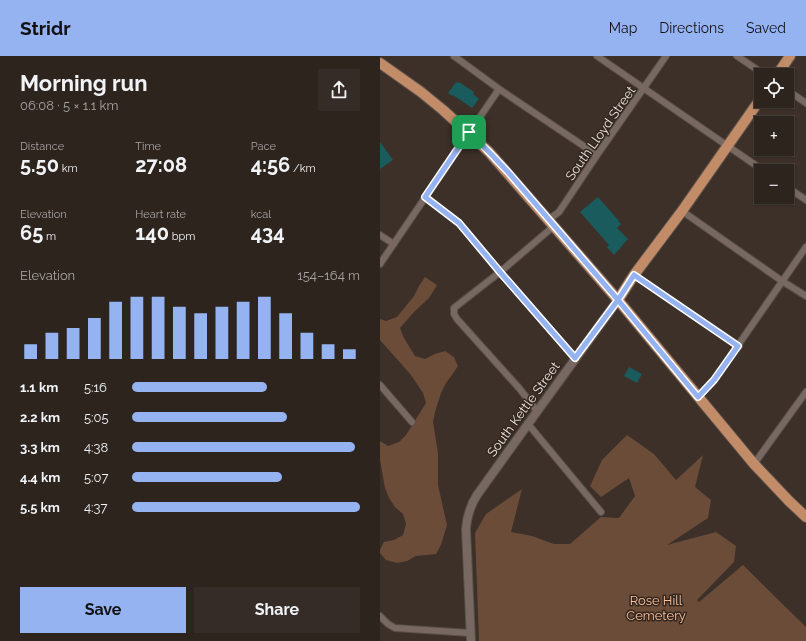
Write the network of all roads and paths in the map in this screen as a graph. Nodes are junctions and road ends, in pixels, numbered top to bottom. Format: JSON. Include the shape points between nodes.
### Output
{"nodes":[{"id":1,"x":454,"y":56,"type":"edge"},
{"id":2,"x":597,"y":56,"type":"edge"},
{"id":3,"x":666,"y":56,"type":"edge"},
{"id":4,"x":737,"y":56,"type":"edge"},
{"id":5,"x":790,"y":56,"type":"edge"},
{"id":6,"x":380,"y":63,"type":"edge"},
{"id":7,"x":755,"y":68,"type":"edge"},
{"id":8,"x":782,"y":68,"type":"edge"},
{"id":9,"x":499,"y":89,"type":"junction"},
{"id":10,"x":644,"y":89,"type":"junction"},
{"id":11,"x":794,"y":95,"type":"edge"},
{"id":12,"x":806,"y":103,"type":"edge"},
{"id":13,"x":754,"y":108,"type":"edge"},
{"id":14,"x":469,"y":132,"type":"junction"},
{"id":15,"x":727,"y":146,"type":"junction"},
{"id":16,"x":597,"y":155,"type":"junction"},
{"id":17,"x":754,"y":164,"type":"edge"},
{"id":18,"x":794,"y":192,"type":"edge"},
{"id":19,"x":425,"y":197,"type":"junction"},
{"id":20,"x":806,"y":200,"type":"edge"},
{"id":21,"x":682,"y":211,"type":"junction"},
{"id":22,"x":551,"y":223,"type":"junction"},
{"id":23,"x":380,"y":235,"type":"edge"},
{"id":24,"x":394,"y":244,"type":"junction"},
{"id":25,"x":806,"y":247,"type":"edge"},
{"id":26,"x":380,"y":264,"type":"edge"},
{"id":27,"x":500,"y":272,"type":"junction"},
{"id":28,"x":634,"y":275,"type":"junction"},
{"id":29,"x":782,"y":281,"type":"junction"},
{"id":30,"x":806,"y":296,"type":"edge"},
{"id":31,"x":618,"y":300,"type":"junction"},
{"id":32,"x":738,"y":346,"type":"junction"},
{"id":33,"x":575,"y":358,"type":"junction"},
{"id":34,"x":380,"y":385,"type":"edge"},
{"id":35,"x":806,"y":392,"type":"edge"},
{"id":36,"x":698,"y":397,"type":"junction"},
{"id":37,"x":537,"y":411,"type":"junction"},
{"id":38,"x":412,"y":422,"type":"dead end"},
{"id":39,"x":528,"y":424,"type":"junction"},
{"id":40,"x":754,"y":464,"type":"junction"},
{"id":41,"x":601,"y":512,"type":"dead end"},
{"id":42,"x":806,"y":517,"type":"edge"},
{"id":43,"x":380,"y":616,"type":"edge"},
{"id":44,"x":470,"y":637,"type":"edge"}],
"edges":[{"from":1,"to":9,"type":"street"},
{"from":2,"to":10,"type":"street"},
{"from":3,"to":10,"type":"street","name":"South Lloyd Street"},
{"from":4,"to":7,"type":"street"},
{"from":5,"to":8,"type":"main road"},
{"from":6,"to":14,"type":"main road","via":[[421,92]]},
{"from":9,"to":14,"type":"street"},
{"from":9,"to":16,"type":"street"},
{"from":10,"to":15,"type":"street"},
{"from":10,"to":16,"type":"street","name":"South Lloyd Street"},
{"from":11,"to":12,"type":"street"},
{"from":13,"to":15,"type":"main road","name":"South Kettle Street"},
{"from":14,"to":19,"type":"street"},
{"from":14,"to":22,"type":"main road"},
{"from":15,"to":17,"type":"street"},
{"from":15,"to":21,"type":"main road","name":"South Kettle Street"},
{"from":16,"to":22,"type":"street","name":"South Lloyd Street"},
{"from":18,"to":20,"type":"street"},
{"from":19,"to":24,"type":"street"},
{"from":19,"to":27,"type":"street","via":[[459,223]]},
{"from":21,"to":28,"type":"main road","name":"South Kettle Street"},
{"from":21,"to":29,"type":"street"},
{"from":22,"to":27,"type":"street","name":"South Lloyd Street"},
{"from":22,"to":31,"type":"main road"},
{"from":23,"to":24,"type":"street"},
{"from":24,"to":26,"type":"street"},
{"from":25,"to":29,"type":"street"},
{"from":27,"to":33,"type":"street"},
{"from":27,"to":37,"type":"street","name":"South Lloyd Street","via":[[454,308],[454,314]]},
{"from":28,"to":31,"type":"main road","name":"South Kettle Street"},
{"from":28,"to":32,"type":"street"},
{"from":29,"to":30,"type":"street"},
{"from":29,"to":32,"type":"street"},
{"from":31,"to":33,"type":"street","name":"South Kettle Street"},
{"from":31,"to":36,"type":"main road"},
{"from":32,"to":36,"type":"street","via":[[714,380]]},
{"from":33,"to":37,"type":"street","name":"South Kettle Street"},
{"from":34,"to":38,"type":"street"},
{"from":35,"to":40,"type":"street"},
{"from":36,"to":40,"type":"main road"},
{"from":37,"to":39,"type":"street","name":"South Kettle Street"},
{"from":39,"to":41,"type":"street"},
{"from":39,"to":44,"type":"street","name":"South Kettle Street","via":[[477,495],[466,521]]},
{"from":40,"to":42,"type":"main road"},
{"from":43,"to":44,"type":"street","via":[[395,628]]}]}
